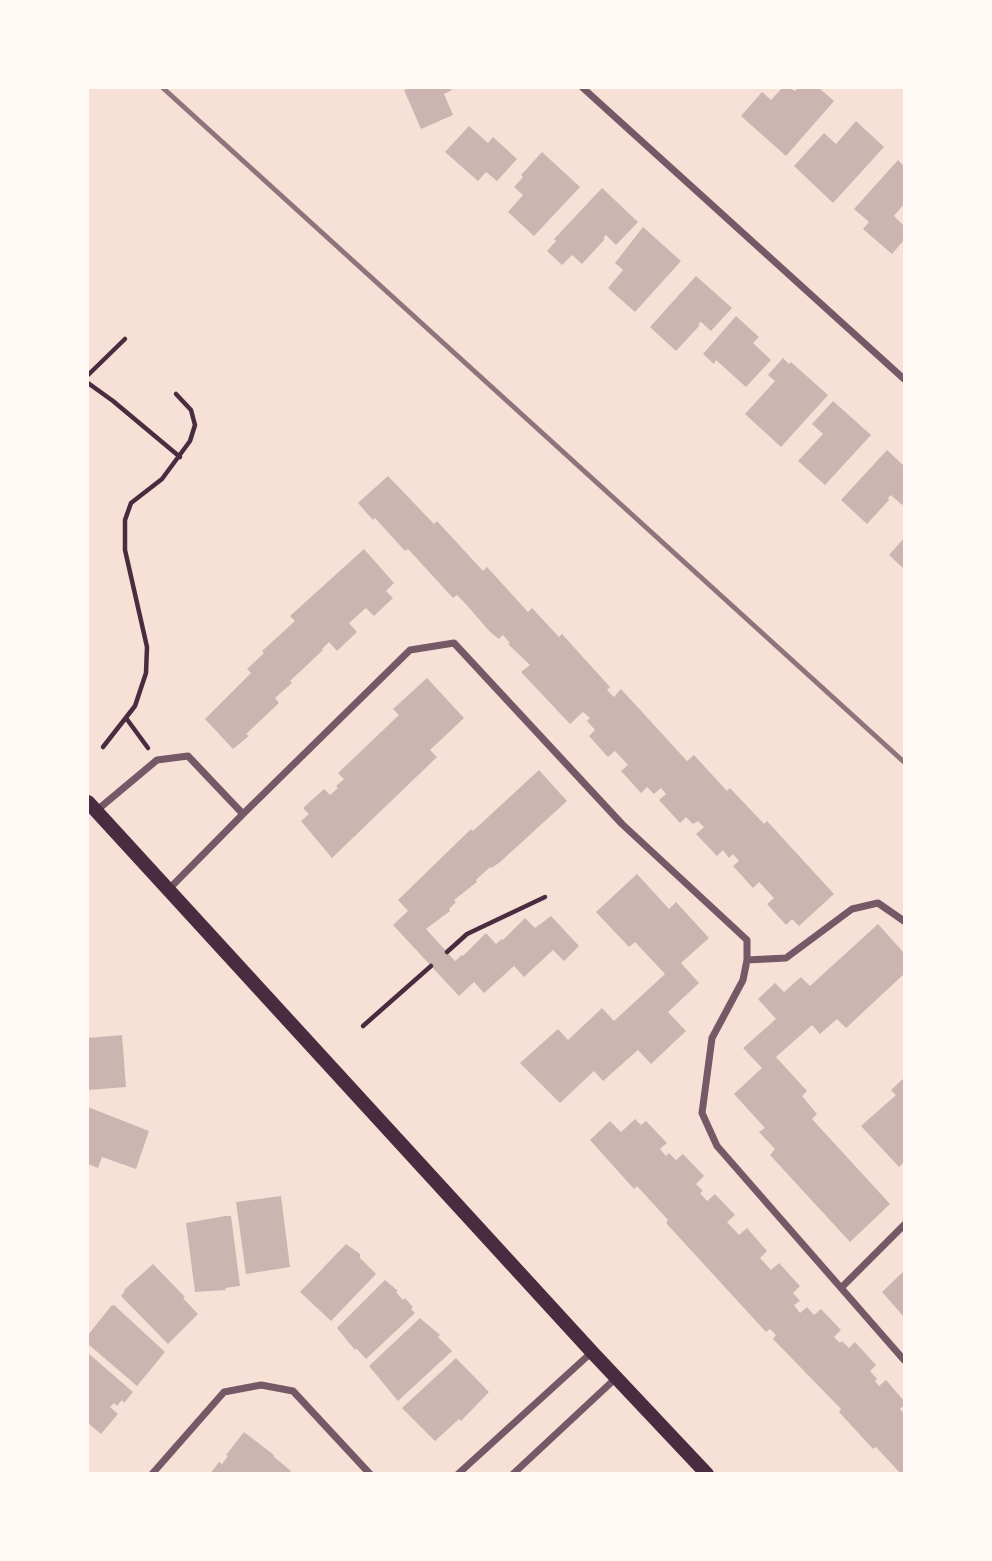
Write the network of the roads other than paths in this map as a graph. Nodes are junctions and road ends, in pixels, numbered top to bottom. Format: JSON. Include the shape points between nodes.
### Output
{"nodes":[{"id":1,"x":583,"y":88,"type":"edge"},
{"id":2,"x":905,"y":379,"type":"edge"},
{"id":3,"x":92,"y":807,"type":"edge"},
{"id":4,"x":243,"y":814,"type":"junction"},
{"id":5,"x":168,"y":890,"type":"junction"},
{"id":6,"x":905,"y":921,"type":"edge"},
{"id":7,"x":747,"y":960,"type":"junction"},
{"id":8,"x":905,"y":1225,"type":"edge"},
{"id":9,"x":841,"y":1288,"type":"junction"},
{"id":10,"x":592,"y":1352,"type":"junction"},
{"id":11,"x":905,"y":1360,"type":"edge"},
{"id":12,"x":616,"y":1378,"type":"junction"},
{"id":13,"x":152,"y":1474,"type":"edge"},
{"id":14,"x":370,"y":1474,"type":"edge"},
{"id":15,"x":458,"y":1474,"type":"edge"},
{"id":16,"x":513,"y":1474,"type":"edge"},
{"id":17,"x":707,"y":1474,"type":"edge"}],
"edges":[{"from":1,"to":2,"type":"street"},
{"from":3,"to":4,"type":"street","via":[[158,760],[188,756]]},
{"from":3,"to":5,"type":"main road"},
{"from":4,"to":5,"type":"street"},
{"from":4,"to":7,"type":"street","via":[[410,650],[454,643],[622,824],[747,940]]},
{"from":5,"to":10,"type":"main road"},
{"from":6,"to":7,"type":"street","via":[[877,903],[852,909],[786,958]]},
{"from":7,"to":9,"type":"street","via":[[743,980],[712,1038],[702,1113],[717,1146]]},
{"from":8,"to":9,"type":"street"},
{"from":9,"to":11,"type":"street"},
{"from":10,"to":12,"type":"main road"},
{"from":10,"to":15,"type":"street"},
{"from":12,"to":16,"type":"street"},
{"from":12,"to":17,"type":"main road"},
{"from":13,"to":14,"type":"street","via":[[224,1392],[261,1385],[293,1391]]}]}
